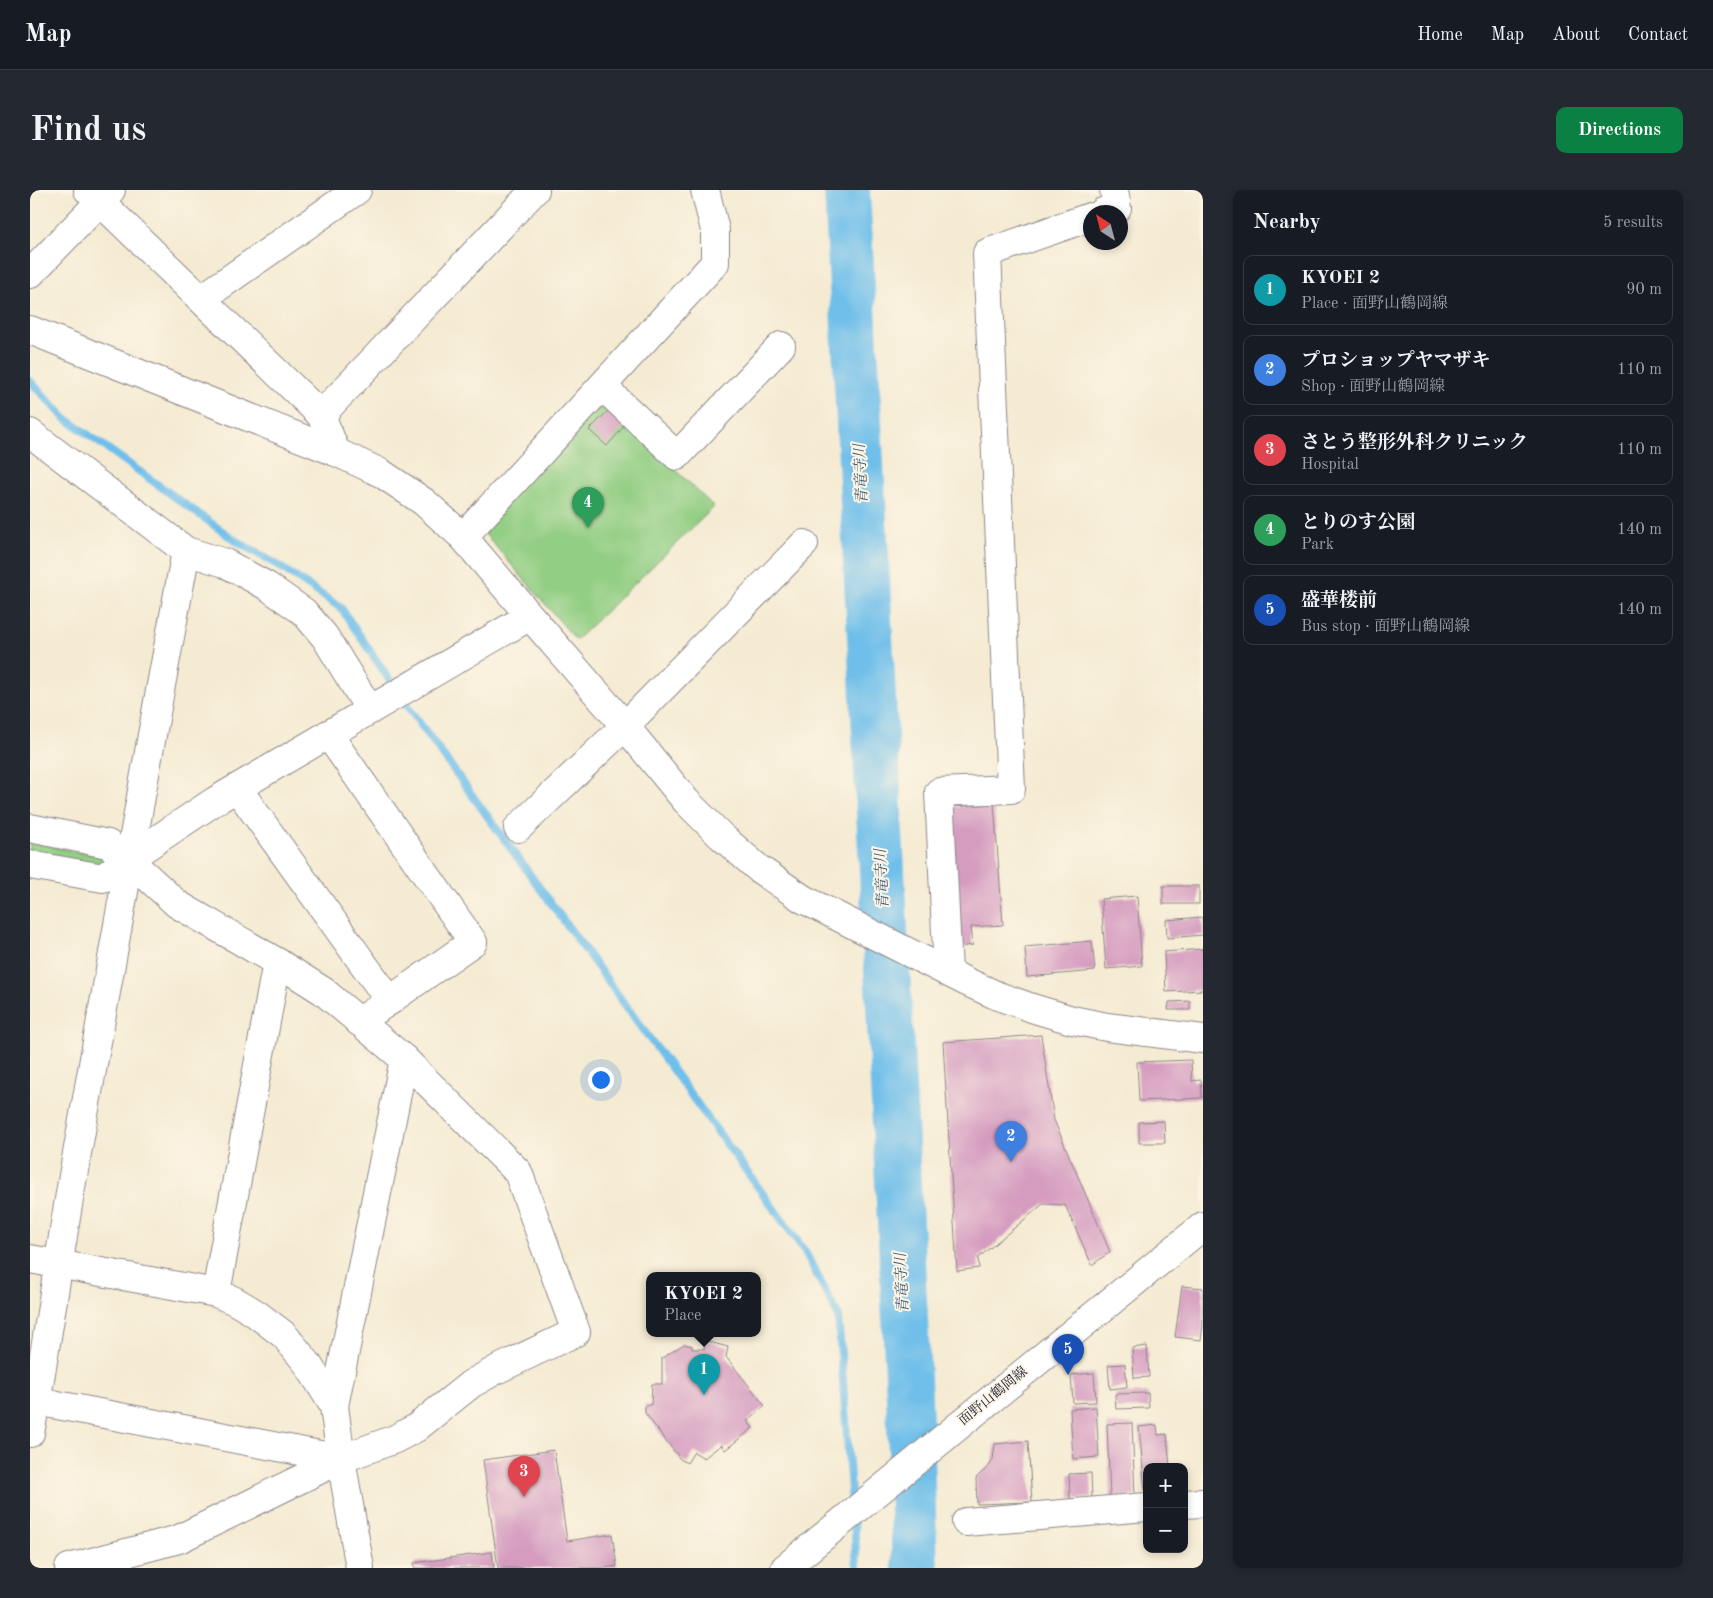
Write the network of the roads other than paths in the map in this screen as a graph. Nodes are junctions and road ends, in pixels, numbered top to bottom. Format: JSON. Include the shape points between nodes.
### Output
{"nodes":[{"id":1,"x":357,"y":190,"type":"edge"},
{"id":2,"x":535,"y":190,"type":"edge"},
{"id":3,"x":705,"y":190,"type":"edge"},
{"id":4,"x":1114,"y":190,"type":"edge"},
{"id":5,"x":100,"y":194,"type":"edge"},
{"id":6,"x":1116,"y":205,"type":"edge"},
{"id":7,"x":1083,"y":219,"type":"edge"},
{"id":8,"x":30,"y":274,"type":"edge"},
{"id":9,"x":201,"y":299,"type":"junction"},
{"id":10,"x":30,"y":330,"type":"edge"},
{"id":11,"x":781,"y":346,"type":"dead end"},
{"id":12,"x":602,"y":386,"type":"junction"},
{"id":13,"x":321,"y":415,"type":"junction"},
{"id":14,"x":30,"y":433,"type":"edge"},
{"id":15,"x":336,"y":452,"type":"junction"},
{"id":16,"x":463,"y":537,"type":"junction"},
{"id":17,"x":804,"y":544,"type":"dead end"},
{"id":18,"x":186,"y":550,"type":"junction"},
{"id":19,"x":530,"y":616,"type":"junction"},
{"id":20,"x":370,"y":710,"type":"junction"},
{"id":21,"x":626,"y":726,"type":"junction"},
{"id":22,"x":328,"y":734,"type":"junction"},
{"id":23,"x":237,"y":788,"type":"junction"},
{"id":24,"x":30,"y":828,"type":"edge"},
{"id":25,"x":518,"y":828,"type":"dead end"},
{"id":26,"x":128,"y":859,"type":"junction"},
{"id":27,"x":30,"y":865,"type":"edge"},
{"id":28,"x":277,"y":962,"type":"junction"},
{"id":29,"x":948,"y":972,"type":"junction"},
{"id":30,"x":390,"y":1001,"type":"junction"},
{"id":31,"x":359,"y":1022,"type":"junction"},
{"id":32,"x":1203,"y":1040,"type":"edge"},
{"id":33,"x":404,"y":1059,"type":"junction"},
{"id":34,"x":1203,"y":1226,"type":"edge"},
{"id":35,"x":30,"y":1258,"type":"edge"},
{"id":36,"x":57,"y":1264,"type":"junction"},
{"id":37,"x":216,"y":1293,"type":"junction"},
{"id":38,"x":36,"y":1401,"type":"junction"},
{"id":39,"x":334,"y":1406,"type":"junction"},
{"id":40,"x":30,"y":1433,"type":"edge"},
{"id":41,"x":341,"y":1459,"type":"junction"},
{"id":42,"x":1203,"y":1503,"type":"edge"},
{"id":43,"x":1188,"y":1504,"type":"edge"},
{"id":44,"x":1143,"y":1507,"type":"edge"},
{"id":45,"x":966,"y":1522,"type":"dead end"},
{"id":46,"x":69,"y":1568,"type":"edge"},
{"id":47,"x":360,"y":1568,"type":"edge"},
{"id":48,"x":785,"y":1568,"type":"edge"}],
"edges":[{"from":1,"to":9,"type":"street"},
{"from":2,"to":13,"type":"street"},
{"from":3,"to":12,"type":"street","via":[[715,230],[715,263]]},
{"from":4,"to":6,"type":"street"},
{"from":5,"to":8,"type":"street"},
{"from":5,"to":9,"type":"street"},
{"from":7,"to":29,"type":"street","via":[[987,253],[1011,789],[939,792]]},
{"from":9,"to":13,"type":"street"},
{"from":10,"to":15,"type":"street"},
{"from":11,"to":12,"type":"street","via":[[677,456]]},
{"from":12,"to":16,"type":"street"},
{"from":13,"to":15,"type":"street"},
{"from":14,"to":18,"type":"street"},
{"from":15,"to":16,"type":"street","via":[[381,474],[424,502]]},
{"from":16,"to":19,"type":"street"},
{"from":17,"to":21,"type":"street"},
{"from":18,"to":20,"type":"street","via":[[225,563],[267,586],[304,612],[326,637]]},
{"from":18,"to":26,"type":"street"},
{"from":19,"to":20,"type":"street"},
{"from":19,"to":21,"type":"street"},
{"from":20,"to":22,"type":"street"},
{"from":21,"to":25,"type":"street"},
{"from":21,"to":29,"type":"street","via":[[686,801],[759,869],[802,899]]},
{"from":22,"to":23,"type":"street"},
{"from":22,"to":30,"type":"street","via":[[473,942]]},
{"from":23,"to":26,"type":"street"},
{"from":23,"to":30,"type":"street"},
{"from":24,"to":26,"type":"street","via":[[108,844]]},
{"from":26,"to":27,"type":"street","via":[[103,878]]},
{"from":26,"to":28,"type":"street","via":[[177,904]]},
{"from":26,"to":36,"type":"street"},
{"from":28,"to":31,"type":"street","via":[[323,991]]},
{"from":28,"to":37,"type":"street"},
{"from":29,"to":32,"type":"street","via":[[998,996],[1072,1020]]},
{"from":30,"to":31,"type":"street"},
{"from":31,"to":33,"type":"street"},
{"from":33,"to":39,"type":"street"},
{"from":33,"to":41,"type":"street","via":[[518,1172],[576,1332],[471,1384],[416,1428]]},
{"from":34,"to":48,"type":"street","name":"面野山鶴岡線"},
{"from":35,"to":36,"type":"street"},
{"from":36,"to":37,"type":"street"},
{"from":36,"to":38,"type":"street"},
{"from":37,"to":39,"type":"street","via":[[255,1313],[284,1335],[307,1363]]},
{"from":38,"to":40,"type":"street"},
{"from":38,"to":41,"type":"street"},
{"from":39,"to":41,"type":"street"},
{"from":41,"to":46,"type":"street","via":[[180,1539]]},
{"from":41,"to":47,"type":"street"},
{"from":42,"to":43,"type":"street"},
{"from":44,"to":45,"type":"street"}]}
